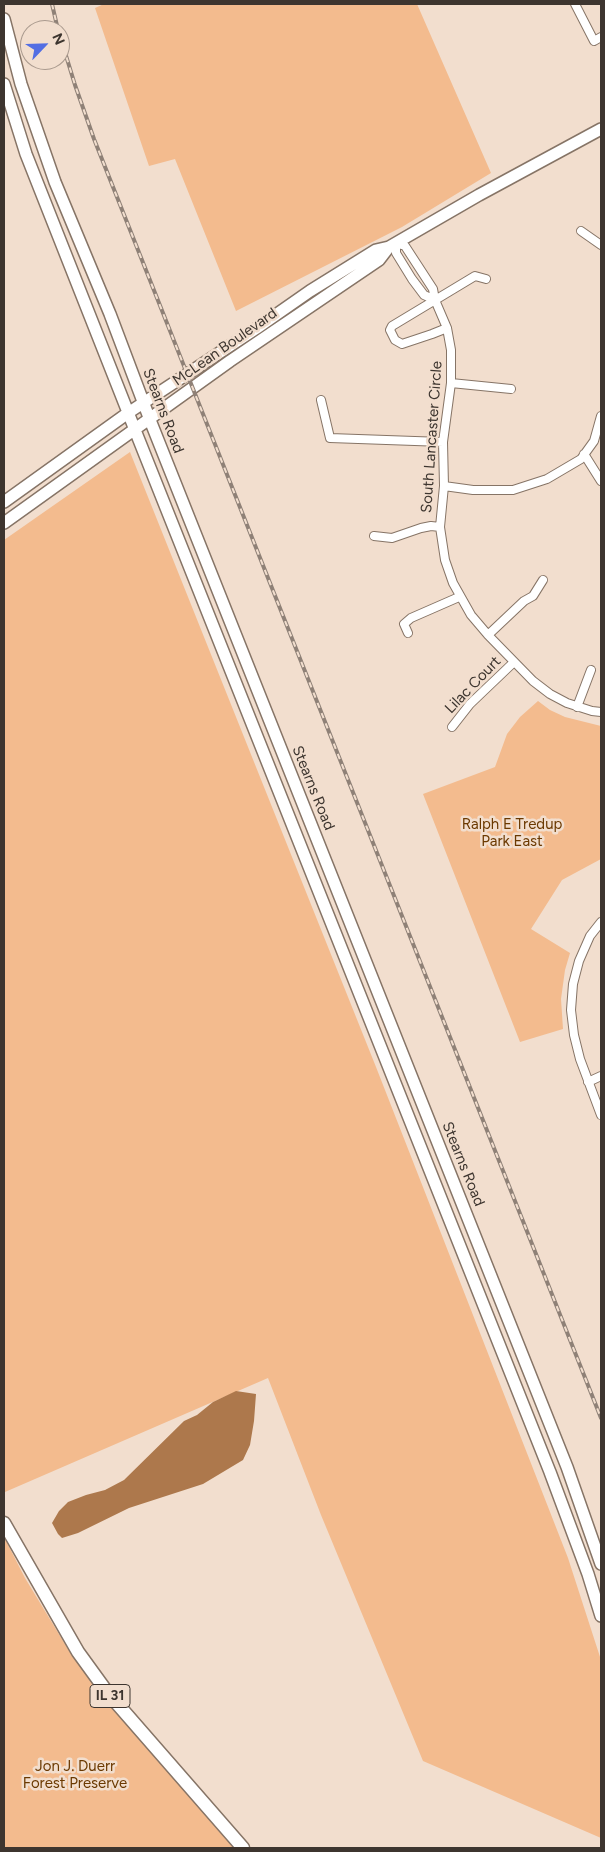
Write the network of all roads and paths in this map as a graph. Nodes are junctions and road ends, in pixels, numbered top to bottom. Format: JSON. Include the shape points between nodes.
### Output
{"nodes":[{"id":1,"x":575,"y":4,"type":"edge"},
{"id":2,"x":4,"y":20,"type":"edge"},
{"id":3,"x":598,"y":39,"type":"edge"},
{"id":4,"x":4,"y":84,"type":"edge"},
{"id":5,"x":601,"y":129,"type":"edge"},
{"id":6,"x":581,"y":231,"type":"dead end"},
{"id":7,"x":393,"y":245,"type":"junction"},
{"id":8,"x":601,"y":245,"type":"edge"},
{"id":9,"x":486,"y":279,"type":"dead end"},
{"id":10,"x":435,"y":300,"type":"junction"},
{"id":11,"x":446,"y":328,"type":"junction"},
{"id":12,"x":450,"y":383,"type":"junction"},
{"id":13,"x":511,"y":389,"type":"dead end"},
{"id":14,"x":321,"y":400,"type":"dead end"},
{"id":15,"x":144,"y":403,"type":"junction"},
{"id":16,"x":128,"y":413,"type":"junction"},
{"id":17,"x":601,"y":416,"type":"edge"},
{"id":18,"x":150,"y":420,"type":"junction"},
{"id":19,"x":135,"y":430,"type":"junction"},
{"id":20,"x":443,"y":442,"type":"junction"},
{"id":21,"x":584,"y":454,"type":"junction"},
{"id":22,"x":601,"y":480,"type":"edge"},
{"id":23,"x":444,"y":486,"type":"junction"},
{"id":24,"x":4,"y":502,"type":"edge"},
{"id":25,"x":4,"y":523,"type":"edge"},
{"id":26,"x":440,"y":527,"type":"junction"},
{"id":27,"x":374,"y":536,"type":"dead end"},
{"id":28,"x":543,"y":580,"type":"dead end"},
{"id":29,"x":460,"y":597,"type":"junction"},
{"id":30,"x":408,"y":633,"type":"dead end"},
{"id":31,"x":488,"y":635,"type":"junction"},
{"id":32,"x":514,"y":662,"type":"junction"},
{"id":33,"x":592,"y":670,"type":"dead end"},
{"id":34,"x":577,"y":707,"type":"junction"},
{"id":35,"x":601,"y":712,"type":"edge"},
{"id":36,"x":452,"y":727,"type":"dead end"},
{"id":37,"x":601,"y":922,"type":"edge"},
{"id":38,"x":601,"y":1076,"type":"edge"},
{"id":39,"x":588,"y":1082,"type":"junction"},
{"id":40,"x":601,"y":1114,"type":"edge"},
{"id":41,"x":4,"y":1523,"type":"edge"},
{"id":42,"x":601,"y":1564,"type":"edge"},
{"id":43,"x":601,"y":1616,"type":"edge"},
{"id":44,"x":244,"y":1848,"type":"edge"}],
"edges":[{"from":1,"to":3,"type":"street"},
{"from":2,"to":15,"type":"main road","name":"Stearns Road","via":[[40,143]]},
{"from":4,"to":16,"type":"main road","via":[[26,154]]},
{"from":5,"to":7,"type":"main road","name":"McLean Boulevard"},
{"from":6,"to":8,"type":"street"},
{"from":7,"to":10,"type":"street","name":"South Lancaster Circle","via":[[424,295]]},
{"from":7,"to":10,"type":"street","name":"South Lancaster Circle","via":[[405,246],[433,289]]},
{"from":7,"to":15,"type":"main road","name":"McLean Boulevard","via":[[368,255]]},
{"from":7,"to":18,"type":"main road","name":"McLean Boulevard","via":[[379,260],[230,361]]},
{"from":9,"to":10,"type":"street","via":[[475,276]]},
{"from":10,"to":11,"type":"street","name":"South Lancaster Circle"},
{"from":10,"to":11,"type":"street","via":[[392,326],[391,333],[402,344]]},
{"from":11,"to":12,"type":"street","name":"South Lancaster Circle","via":[[451,350]]},
{"from":12,"to":13,"type":"street"},
{"from":12,"to":20,"type":"street","name":"South Lancaster Circle"},
{"from":14,"to":20,"type":"street","via":[[330,438]]},
{"from":15,"to":16,"type":"main road","name":"McLean Boulevard"},
{"from":15,"to":18,"type":"main road","name":"Stearns Road"},
{"from":16,"to":19,"type":"main road"},
{"from":16,"to":24,"type":"main road","name":"McLean Boulevard"},
{"from":17,"to":21,"type":"street","via":[[594,441]]},
{"from":18,"to":19,"type":"main road","name":"McLean Boulevard"},
{"from":18,"to":42,"type":"main road","name":"Stearns Road","via":[[567,1467]]},
{"from":19,"to":25,"type":"main road","name":"McLean Boulevard"},
{"from":19,"to":43,"type":"main road","via":[[550,1472]]},
{"from":20,"to":23,"type":"street","name":"South Lancaster Circle"},
{"from":21,"to":22,"type":"street"},
{"from":21,"to":23,"type":"street","via":[[547,479],[513,490]]},
{"from":23,"to":26,"type":"street","name":"South Lancaster Circle"},
{"from":26,"to":27,"type":"street","via":[[421,528],[392,538]]},
{"from":26,"to":29,"type":"street","name":"South Lancaster Circle","via":[[446,560]]},
{"from":28,"to":31,"type":"street","via":[[533,596]]},
{"from":29,"to":30,"type":"street","via":[[412,618],[404,624]]},
{"from":29,"to":31,"type":"street","name":"South Lancaster Circle","via":[[470,615]]},
{"from":31,"to":32,"type":"street","name":"South Lancaster Circle"},
{"from":32,"to":34,"type":"street","name":"South Lancaster Circle","via":[[550,694]]},
{"from":32,"to":36,"type":"street","name":"Lilac Court","via":[[470,704]]},
{"from":33,"to":34,"type":"street"},
{"from":34,"to":35,"type":"street","name":"South Lancaster Circle"},
{"from":37,"to":39,"type":"street","via":[[590,936],[573,984],[574,1035]]},
{"from":38,"to":39,"type":"street"},
{"from":39,"to":40,"type":"street"},
{"from":41,"to":44,"type":"main road","number":"IL 31","via":[[78,1652],[107,1692]]}]}
